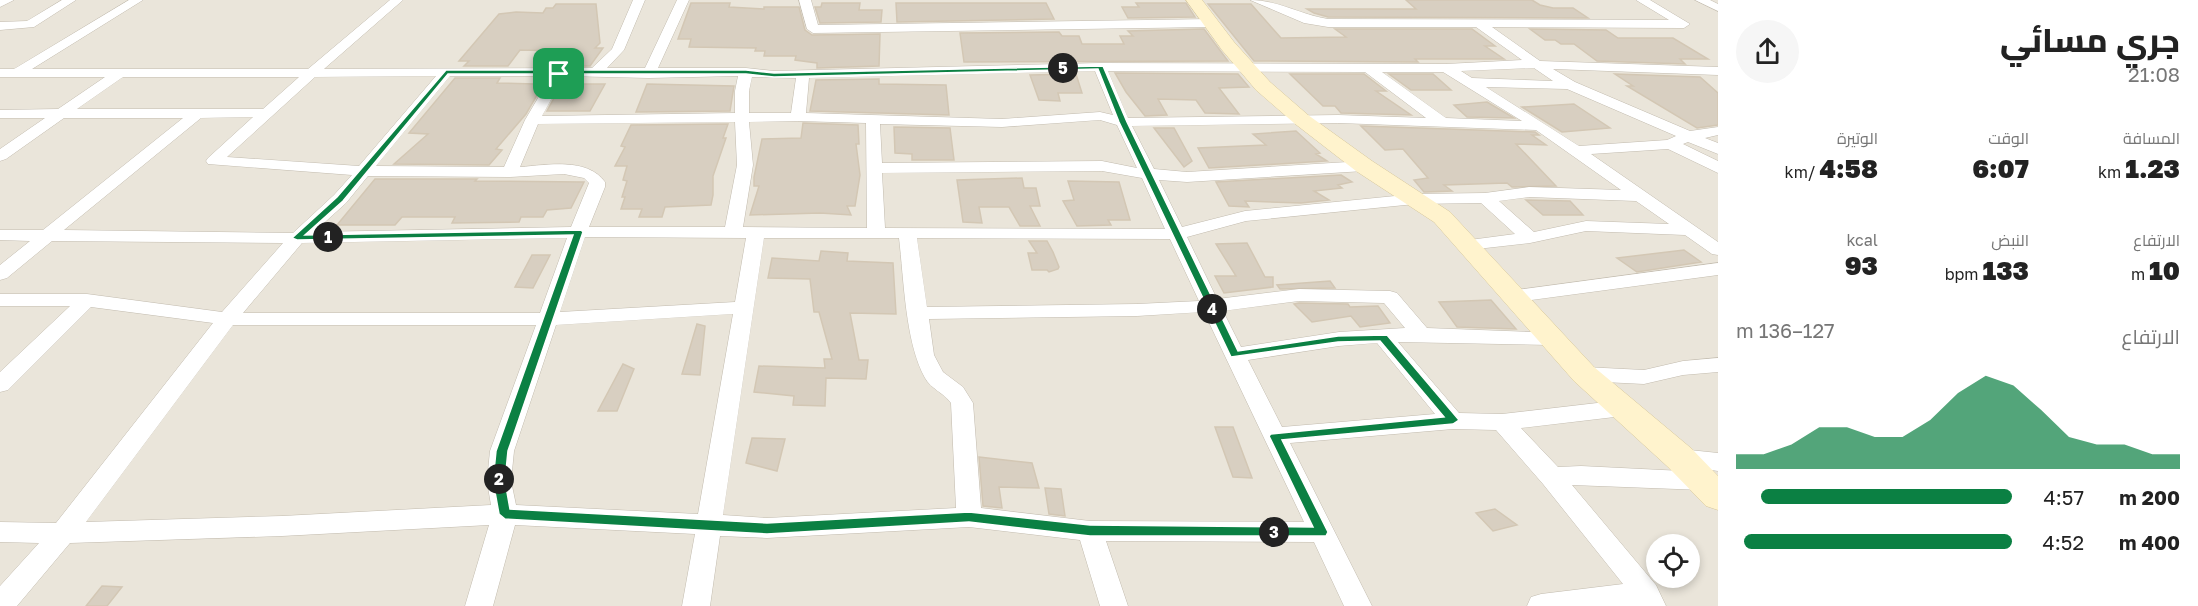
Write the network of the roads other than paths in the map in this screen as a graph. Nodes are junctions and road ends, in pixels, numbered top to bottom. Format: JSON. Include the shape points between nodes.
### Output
{"nodes":[{"id":1,"x":8,"y":0,"type":"edge"},
{"id":2,"x":70,"y":0,"type":"edge"},
{"id":3,"x":136,"y":0,"type":"edge"},
{"id":4,"x":397,"y":0,"type":"edge"},
{"id":5,"x":639,"y":0,"type":"edge"},
{"id":6,"x":683,"y":0,"type":"edge"},
{"id":7,"x":805,"y":0,"type":"edge"},
{"id":8,"x":1194,"y":0,"type":"edge"},
{"id":9,"x":1256,"y":0,"type":"edge"},
{"id":10,"x":1642,"y":0,"type":"edge"},
{"id":11,"x":1701,"y":0,"type":"edge"},
{"id":12,"x":0,"y":4,"type":"edge"},
{"id":13,"x":1718,"y":8,"type":"edge"},
{"id":14,"x":1211,"y":23,"type":"junction"},
{"id":15,"x":1481,"y":25,"type":"junction"},
{"id":16,"x":0,"y":26,"type":"edge"},
{"id":17,"x":1366,"y":66,"type":"junction"},
{"id":18,"x":1539,"y":66,"type":"junction"},
{"id":19,"x":1100,"y":67,"type":"junction"},
{"id":20,"x":1247,"y":68,"type":"junction"},
{"id":21,"x":1446,"y":68,"type":"junction"},
{"id":22,"x":313,"y":71,"type":"junction"},
{"id":23,"x":1718,"y":71,"type":"edge"},
{"id":24,"x":121,"y":72,"type":"junction"},
{"id":25,"x":446,"y":72,"type":"junction"},
{"id":26,"x":746,"y":72,"type":"junction"},
{"id":27,"x":0,"y":73,"type":"edge"},
{"id":28,"x":18,"y":73,"type":"junction"},
{"id":29,"x":803,"y":73,"type":"junction"},
{"id":30,"x":559,"y":74,"type":"junction"},
{"id":31,"x":594,"y":74,"type":"junction"},
{"id":32,"x":649,"y":74,"type":"junction"},
{"id":33,"x":1467,"y":82,"type":"junction"},
{"id":34,"x":1570,"y":85,"type":"junction"},
{"id":35,"x":198,"y":113,"type":"junction"},
{"id":36,"x":266,"y":113,"type":"junction"},
{"id":37,"x":0,"y":114,"type":"edge"},
{"id":38,"x":60,"y":114,"type":"junction"},
{"id":39,"x":798,"y":117,"type":"junction"},
{"id":40,"x":742,"y":119,"type":"junction"},
{"id":41,"x":1300,"y":119,"type":"junction"},
{"id":42,"x":532,"y":120,"type":"junction"},
{"id":43,"x":873,"y":120,"type":"junction"},
{"id":44,"x":1123,"y":122,"type":"junction"},
{"id":45,"x":1444,"y":124,"type":"junction"},
{"id":46,"x":1540,"y":126,"type":"junction"},
{"id":47,"x":1718,"y":131,"type":"edge"},
{"id":48,"x":1689,"y":136,"type":"junction"},
{"id":49,"x":1670,"y":144,"type":"junction"},
{"id":50,"x":1718,"y":149,"type":"edge"},
{"id":51,"x":1575,"y":151,"type":"junction"},
{"id":52,"x":0,"y":156,"type":"edge"},
{"id":53,"x":1714,"y":162,"type":"edge"},
{"id":54,"x":1365,"y":166,"type":"junction"},
{"id":55,"x":874,"y":168,"type":"junction"},
{"id":56,"x":364,"y":171,"type":"junction"},
{"id":57,"x":510,"y":172,"type":"junction"},
{"id":58,"x":1149,"y":173,"type":"junction"},
{"id":59,"x":1642,"y":196,"type":"junction"},
{"id":60,"x":1485,"y":198,"type":"junction"},
{"id":61,"x":1415,"y":199,"type":"junction"},
{"id":62,"x":1686,"y":230,"type":"junction"},
{"id":63,"x":578,"y":232,"type":"junction"},
{"id":64,"x":733,"y":233,"type":"junction"},
{"id":65,"x":756,"y":233,"type":"junction"},
{"id":66,"x":876,"y":233,"type":"junction"},
{"id":67,"x":907,"y":233,"type":"junction"},
{"id":68,"x":1177,"y":234,"type":"junction"},
{"id":69,"x":0,"y":235,"type":"edge"},
{"id":70,"x":47,"y":235,"type":"junction"},
{"id":71,"x":297,"y":238,"type":"junction"},
{"id":72,"x":1530,"y":238,"type":"junction"},
{"id":73,"x":1468,"y":244,"type":"junction"},
{"id":74,"x":1714,"y":244,"type":"edge"},
{"id":75,"x":1718,"y":269,"type":"edge"},
{"id":76,"x":0,"y":274,"type":"edge"},
{"id":77,"x":1516,"y":296,"type":"junction"},
{"id":78,"x":0,"y":300,"type":"edge"},
{"id":79,"x":87,"y":300,"type":"junction"},
{"id":80,"x":1211,"y":306,"type":"junction"},
{"id":81,"x":745,"y":307,"type":"junction"},
{"id":82,"x":919,"y":313,"type":"junction"},
{"id":83,"x":227,"y":319,"type":"junction"},
{"id":84,"x":548,"y":319,"type":"junction"},
{"id":85,"x":1421,"y":334,"type":"junction"},
{"id":86,"x":1383,"y":337,"type":"junction"},
{"id":87,"x":1552,"y":338,"type":"junction"},
{"id":88,"x":1234,"y":355,"type":"junction"},
{"id":89,"x":1718,"y":365,"type":"edge"},
{"id":90,"x":1584,"y":374,"type":"junction"},
{"id":91,"x":0,"y":385,"type":"edge"},
{"id":92,"x":1623,"y":408,"type":"junction"},
{"id":93,"x":1453,"y":420,"type":"junction"},
{"id":94,"x":1502,"y":422,"type":"junction"},
{"id":95,"x":1275,"y":436,"type":"junction"},
{"id":96,"x":1552,"y":477,"type":"junction"},
{"id":97,"x":1713,"y":480,"type":"edge"},
{"id":98,"x":505,"y":514,"type":"junction"},
{"id":99,"x":969,"y":517,"type":"junction"},
{"id":100,"x":710,"y":527,"type":"junction"},
{"id":101,"x":1090,"y":531,"type":"junction"},
{"id":102,"x":0,"y":532,"type":"edge"},
{"id":103,"x":1322,"y":532,"type":"junction"},
{"id":104,"x":63,"y":533,"type":"junction"},
{"id":105,"x":1649,"y":599,"type":"edge"},
{"id":106,"x":0,"y":606,"type":"edge"},
{"id":107,"x":479,"y":606,"type":"edge"},
{"id":108,"x":696,"y":606,"type":"edge"},
{"id":109,"x":1113,"y":606,"type":"edge"},
{"id":110,"x":1358,"y":606,"type":"edge"},
{"id":111,"x":1541,"y":606,"type":"edge"}],
"edges":[{"from":1,"to":12,"type":"street"},
{"from":2,"to":16,"type":"street","via":[[32,24]]},
{"from":3,"to":28,"type":"street"},
{"from":4,"to":22,"type":"street"},
{"from":5,"to":31,"type":"street","via":[[618,50]]},
{"from":6,"to":32,"type":"street"},
{"from":7,"to":14,"type":"street","via":[[813,29]]},
{"from":8,"to":14,"type":"street"},
{"from":9,"to":15,"type":"street","via":[[1328,24]]},
{"from":10,"to":15,"type":"street","via":[[1684,24]]},
{"from":11,"to":13,"type":"street"},
{"from":14,"to":20,"type":"street"},
{"from":15,"to":18,"type":"street"},
{"from":17,"to":20,"type":"street"},
{"from":17,"to":21,"type":"street"},
{"from":17,"to":45,"type":"street"},
{"from":18,"to":21,"type":"street"},
{"from":18,"to":23,"type":"street"},
{"from":18,"to":34,"type":"street"},
{"from":19,"to":20,"type":"street"},
{"from":19,"to":29,"type":"street"},
{"from":19,"to":44,"type":"street"},
{"from":20,"to":41,"type":"street"},
{"from":21,"to":33,"type":"street"},
{"from":22,"to":24,"type":"street"},
{"from":22,"to":25,"type":"street"},
{"from":22,"to":36,"type":"street"},
{"from":24,"to":28,"type":"street"},
{"from":24,"to":38,"type":"street"},
{"from":25,"to":30,"type":"street"},
{"from":25,"to":56,"type":"street"},
{"from":26,"to":29,"type":"street"},
{"from":26,"to":32,"type":"street"},
{"from":26,"to":40,"type":"street"},
{"from":27,"to":28,"type":"street"},
{"from":29,"to":39,"type":"street"},
{"from":30,"to":31,"type":"street"},
{"from":30,"to":42,"type":"street"},
{"from":31,"to":32,"type":"street"},
{"from":33,"to":34,"type":"street"},
{"from":33,"to":46,"type":"street"},
{"from":34,"to":48,"type":"street"},
{"from":35,"to":36,"type":"street"},
{"from":35,"to":38,"type":"street"},
{"from":35,"to":70,"type":"street"},
{"from":36,"to":56,"type":"street","via":[[214,161]]},
{"from":37,"to":38,"type":"street"},
{"from":38,"to":52,"type":"street"},
{"from":39,"to":40,"type":"street"},
{"from":39,"to":43,"type":"street"},
{"from":40,"to":42,"type":"street"},
{"from":40,"to":64,"type":"street","via":[[745,165]]},
{"from":41,"to":44,"type":"street"},
{"from":41,"to":45,"type":"street"},
{"from":41,"to":54,"type":"street"},
{"from":42,"to":57,"type":"street"},
{"from":43,"to":44,"type":"street","via":[[1002,123],[1100,116]]},
{"from":43,"to":55,"type":"street"},
{"from":44,"to":58,"type":"street"},
{"from":45,"to":46,"type":"street"},
{"from":46,"to":51,"type":"street"},
{"from":47,"to":48,"type":"street"},
{"from":48,"to":49,"type":"street"},
{"from":48,"to":50,"type":"street"},
{"from":49,"to":51,"type":"street"},
{"from":49,"to":53,"type":"street"},
{"from":51,"to":59,"type":"street"},
{"from":54,"to":58,"type":"street","via":[[1198,177]]},
{"from":54,"to":61,"type":"street"},
{"from":55,"to":58,"type":"street","via":[[1095,166]]},
{"from":55,"to":66,"type":"street"},
{"from":56,"to":57,"type":"street"},
{"from":56,"to":71,"type":"street"},
{"from":57,"to":63,"type":"street","via":[[573,169],[594,177],[597,187]]},
{"from":58,"to":68,"type":"street"},
{"from":59,"to":60,"type":"street","via":[[1529,192]]},
{"from":59,"to":62,"type":"street"},
{"from":60,"to":61,"type":"street"},
{"from":60,"to":72,"type":"street"},
{"from":61,"to":68,"type":"street","via":[[1245,216]]},
{"from":61,"to":73,"type":"street","via":[[1442,217]]},
{"from":62,"to":72,"type":"street","via":[[1586,226]]},
{"from":62,"to":74,"type":"street"},
{"from":63,"to":64,"type":"street"},
{"from":63,"to":71,"type":"street"},
{"from":63,"to":84,"type":"street"},
{"from":64,"to":65,"type":"street"},
{"from":65,"to":66,"type":"street"},
{"from":65,"to":81,"type":"street"},
{"from":66,"to":67,"type":"street"},
{"from":67,"to":68,"type":"street"},
{"from":67,"to":82,"type":"street"},
{"from":68,"to":80,"type":"street"},
{"from":69,"to":70,"type":"street"},
{"from":70,"to":71,"type":"street"},
{"from":70,"to":76,"type":"street"},
{"from":71,"to":83,"type":"street"},
{"from":72,"to":73,"type":"street"},
{"from":73,"to":77,"type":"street"},
{"from":75,"to":77,"type":"street"},
{"from":77,"to":87,"type":"street"},
{"from":78,"to":79,"type":"street"},
{"from":79,"to":83,"type":"street"},
{"from":79,"to":91,"type":"street"},
{"from":80,"to":82,"type":"street"},
{"from":80,"to":85,"type":"street","via":[[1299,295],[1390,297]]},
{"from":80,"to":88,"type":"street"},
{"from":81,"to":84,"type":"street"},
{"from":81,"to":100,"type":"street"},
{"from":82,"to":99,"type":"street","via":[[929,369],[962,403]]},
{"from":83,"to":84,"type":"street"},
{"from":83,"to":104,"type":"street"},
{"from":84,"to":98,"type":"street","via":[[502,451],[499,481]]},
{"from":85,"to":86,"type":"street"},
{"from":85,"to":87,"type":"street"},
{"from":86,"to":88,"type":"street","via":[[1338,339]]},
{"from":86,"to":93,"type":"street"},
{"from":87,"to":90,"type":"street"},
{"from":88,"to":95,"type":"street"},
{"from":89,"to":90,"type":"street","via":[[1644,377]]},
{"from":90,"to":92,"type":"street"},
{"from":92,"to":94,"type":"street"},
{"from":92,"to":97,"type":"street","via":[[1680,458]]},
{"from":93,"to":94,"type":"street"},
{"from":93,"to":95,"type":"street"},
{"from":94,"to":96,"type":"street"},
{"from":95,"to":103,"type":"street"},
{"from":96,"to":97,"type":"street"},
{"from":96,"to":105,"type":"street"},
{"from":98,"to":100,"type":"street"},
{"from":98,"to":104,"type":"street"},
{"from":98,"to":107,"type":"street"},
{"from":99,"to":100,"type":"street","via":[[767,528]]},
{"from":99,"to":101,"type":"street"},
{"from":100,"to":108,"type":"street"},
{"from":101,"to":103,"type":"street"},
{"from":101,"to":109,"type":"street"},
{"from":102,"to":104,"type":"street"},
{"from":103,"to":110,"type":"street"},
{"from":104,"to":106,"type":"street"},
{"from":105,"to":111,"type":"street"}]}
